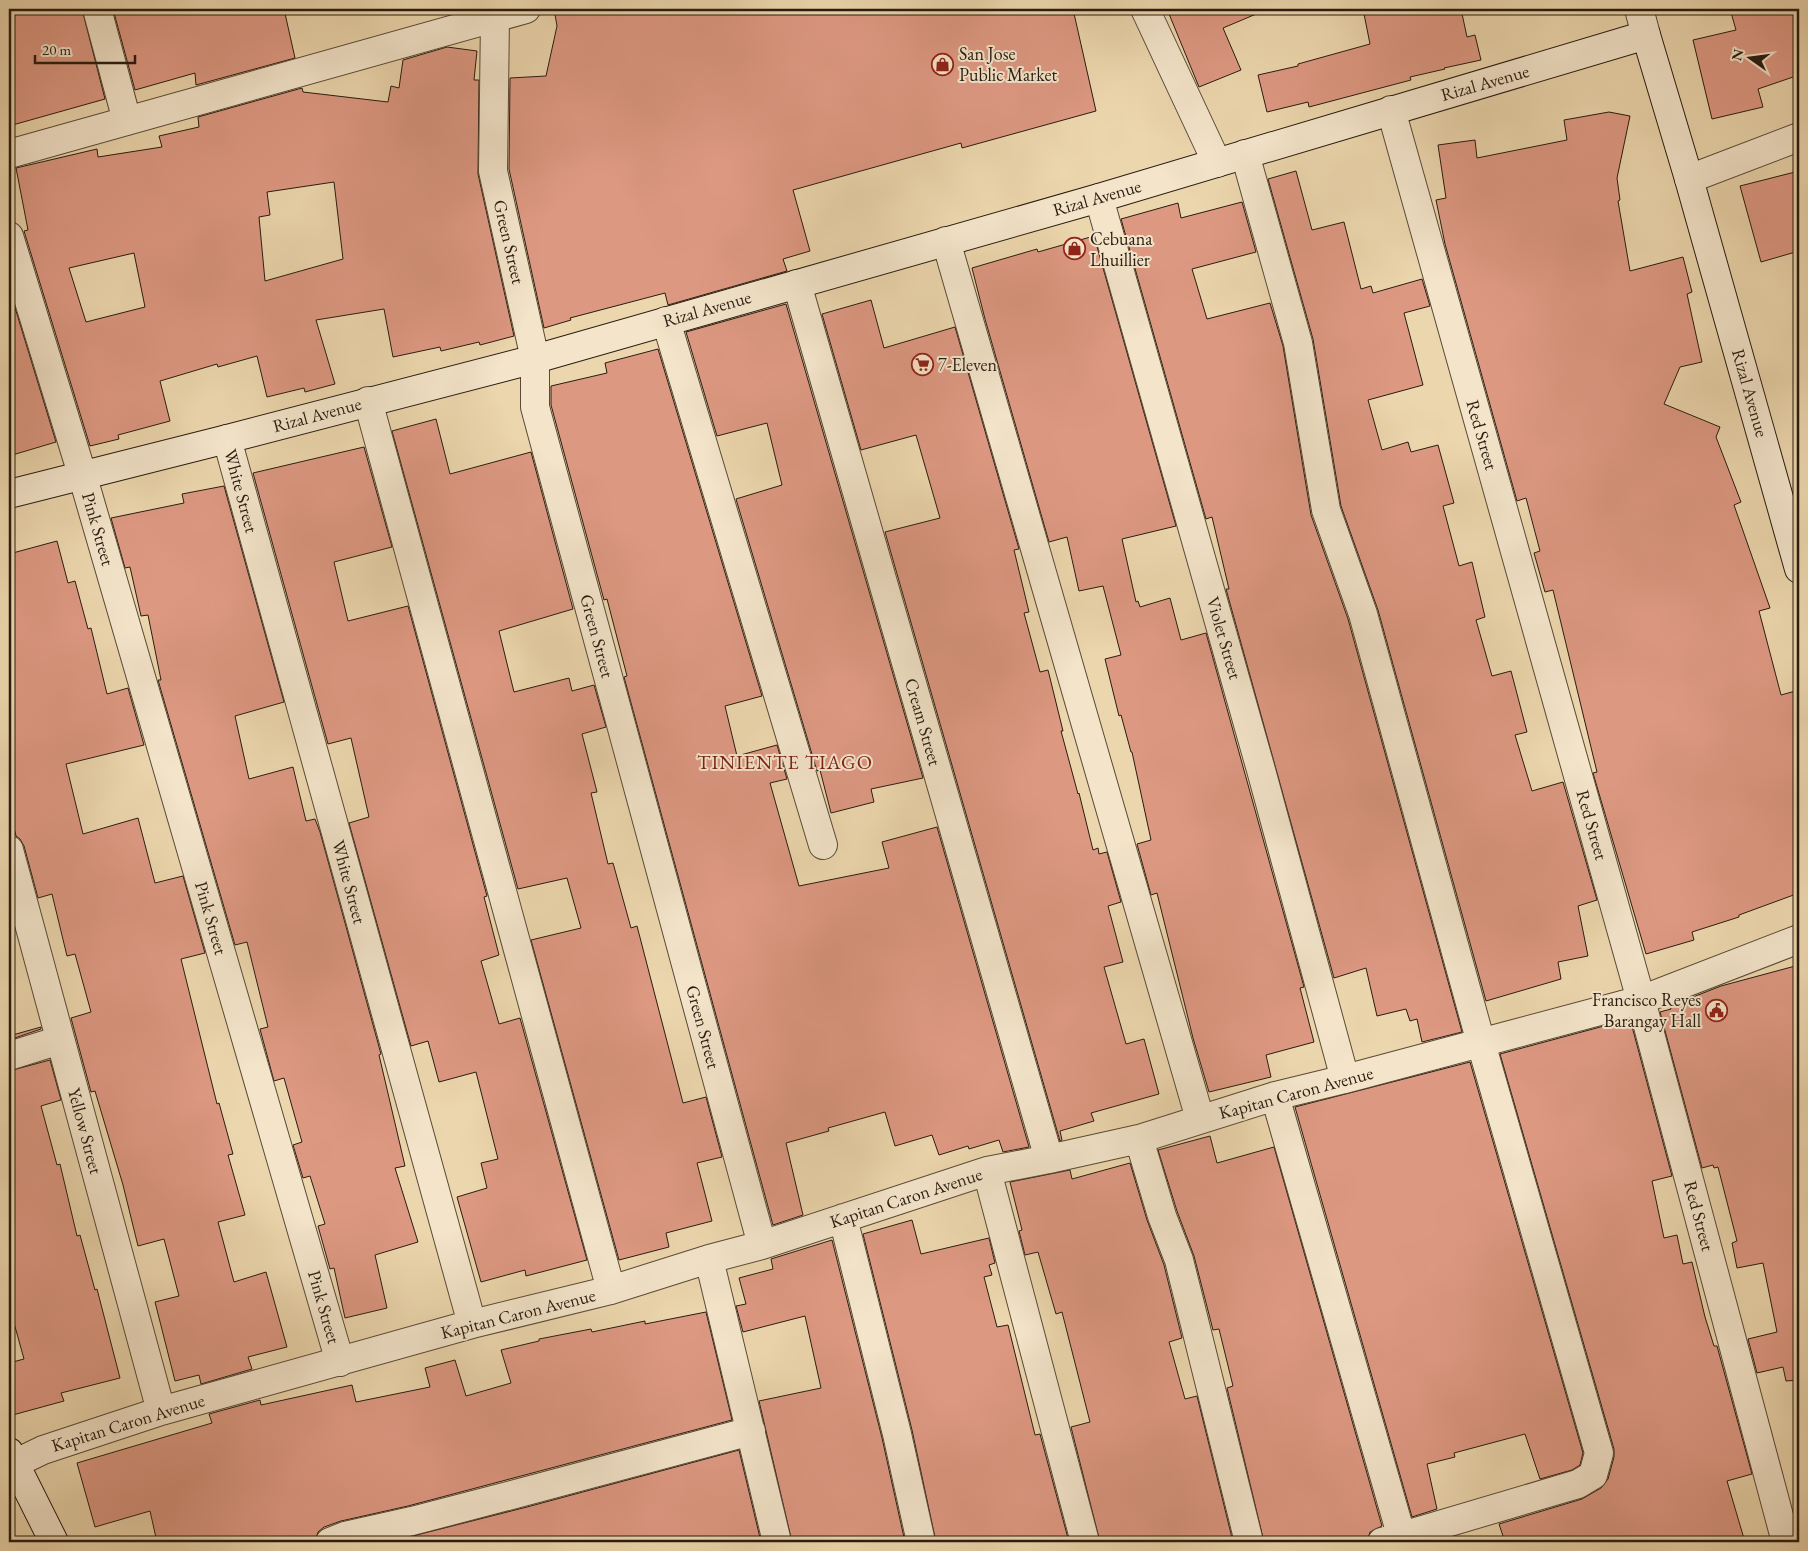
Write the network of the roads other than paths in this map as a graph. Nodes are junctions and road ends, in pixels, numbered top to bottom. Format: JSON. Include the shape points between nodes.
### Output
{"nodes":[{"id":1,"x":97,"y":9,"type":"edge"},
{"id":2,"x":526,"y":9,"type":"edge"},
{"id":3,"x":1145,"y":9,"type":"edge"},
{"id":4,"x":1639,"y":9,"type":"edge"},
{"id":5,"x":493,"y":13,"type":"edge"},
{"id":6,"x":1646,"y":35,"type":"junction"},
{"id":7,"x":1391,"y":110,"type":"junction"},
{"id":8,"x":128,"y":121,"type":"junction"},
{"id":9,"x":1799,"y":137,"type":"edge"},
{"id":10,"x":9,"y":154,"type":"edge"},
{"id":11,"x":1245,"y":154,"type":"junction"},
{"id":12,"x":1217,"y":163,"type":"junction"},
{"id":13,"x":1689,"y":178,"type":"junction"},
{"id":14,"x":1099,"y":198,"type":"junction"},
{"id":15,"x":9,"y":236,"type":"edge"},
{"id":16,"x":946,"y":241,"type":"junction"},
{"id":17,"x":797,"y":284,"type":"junction"},
{"id":18,"x":666,"y":321,"type":"junction"},
{"id":19,"x":535,"y":359,"type":"junction"},
{"id":20,"x":368,"y":401,"type":"junction"},
{"id":21,"x":227,"y":439,"type":"junction"},
{"id":22,"x":82,"y":474,"type":"junction"},
{"id":23,"x":9,"y":494,"type":"edge"},
{"id":24,"x":1799,"y":569,"type":"edge"},
{"id":25,"x":823,"y":845,"type":"dead end"},
{"id":26,"x":9,"y":850,"type":"edge"},
{"id":27,"x":1799,"y":939,"type":"edge"},
{"id":28,"x":1641,"y":1000,"type":"junction"},
{"id":29,"x":60,"y":1040,"type":"junction"},
{"id":30,"x":1481,"y":1043,"type":"junction"},
{"id":31,"x":9,"y":1056,"type":"edge"},
{"id":32,"x":1345,"y":1079,"type":"junction"},
{"id":33,"x":1275,"y":1096,"type":"junction"},
{"id":34,"x":1200,"y":1119,"type":"junction"},
{"id":35,"x":1138,"y":1139,"type":"junction"},
{"id":36,"x":1049,"y":1160,"type":"junction"},
{"id":37,"x":987,"y":1171,"type":"junction"},
{"id":38,"x":843,"y":1218,"type":"junction"},
{"id":39,"x":762,"y":1245,"type":"junction"},
{"id":40,"x":710,"y":1259,"type":"junction"},
{"id":41,"x":611,"y":1290,"type":"junction"},
{"id":42,"x":472,"y":1324,"type":"junction"},
{"id":43,"x":340,"y":1362,"type":"junction"},
{"id":44,"x":161,"y":1411,"type":"junction"},
{"id":45,"x":751,"y":1431,"type":"junction"},
{"id":46,"x":11,"y":1458,"type":"edge"},
{"id":47,"x":1392,"y":1540,"type":"edge"},
{"id":48,"x":54,"y":1542,"type":"edge"},
{"id":49,"x":330,"y":1542,"type":"edge"},
{"id":50,"x":777,"y":1542,"type":"edge"},
{"id":51,"x":920,"y":1542,"type":"edge"},
{"id":52,"x":1085,"y":1542,"type":"edge"},
{"id":53,"x":1249,"y":1542,"type":"edge"},
{"id":54,"x":1786,"y":1542,"type":"edge"}],
"edges":[{"from":1,"to":8,"type":"street"},
{"from":2,"to":5,"type":"street"},
{"from":3,"to":12,"type":"street"},
{"from":4,"to":6,"type":"street"},
{"from":5,"to":8,"type":"street"},
{"from":5,"to":19,"type":"street","name":"Green Street","via":[[493,171]]},
{"from":6,"to":7,"type":"street","name":"Rizal Avenue"},
{"from":6,"to":13,"type":"street","name":"Rizal Avenue"},
{"from":7,"to":11,"type":"street","name":"Rizal Avenue"},
{"from":7,"to":28,"type":"street","name":"Red Street"},
{"from":8,"to":10,"type":"street"},
{"from":9,"to":13,"type":"street"},
{"from":11,"to":12,"type":"street","name":"Rizal Avenue"},
{"from":11,"to":30,"type":"street","via":[[1298,343],[1326,510],[1363,614]]},
{"from":12,"to":14,"type":"street","name":"Rizal Avenue"},
{"from":13,"to":24,"type":"street","name":"Rizal Avenue"},
{"from":14,"to":16,"type":"street","name":"Rizal Avenue"},
{"from":14,"to":32,"type":"street","name":"Violet Street"},
{"from":15,"to":22,"type":"street","name":"Pink Street"},
{"from":16,"to":17,"type":"street","name":"Rizal Avenue"},
{"from":16,"to":34,"type":"street"},
{"from":17,"to":18,"type":"street","name":"Rizal Avenue"},
{"from":17,"to":36,"type":"street","name":"Cream Street"},
{"from":18,"to":19,"type":"street","name":"Rizal Avenue"},
{"from":18,"to":25,"type":"street"},
{"from":19,"to":20,"type":"street","name":"Rizal Avenue"},
{"from":19,"to":39,"type":"street","name":"Green Street","via":[[536,407]]},
{"from":20,"to":21,"type":"street","name":"Rizal Avenue"},
{"from":20,"to":41,"type":"street"},
{"from":21,"to":22,"type":"street","name":"Rizal Avenue"},
{"from":21,"to":42,"type":"street","name":"White Street"},
{"from":22,"to":23,"type":"street","name":"Rizal Avenue"},
{"from":22,"to":43,"type":"street","name":"Pink Street"},
{"from":26,"to":29,"type":"street","name":"Yellow Street"},
{"from":27,"to":28,"type":"street","name":"Kapitan Caron Avenue"},
{"from":28,"to":30,"type":"street","name":"Kapitan Caron Avenue"},
{"from":28,"to":54,"type":"street","name":"Red Street"},
{"from":29,"to":31,"type":"street"},
{"from":29,"to":44,"type":"street","name":"Yellow Street"},
{"from":30,"to":32,"type":"street","name":"Kapitan Caron Avenue"},
{"from":30,"to":47,"type":"street","via":[[1599,1453],[1593,1476],[1578,1484]]},
{"from":32,"to":33,"type":"street","name":"Kapitan Caron Avenue"},
{"from":33,"to":34,"type":"street","name":"Kapitan Caron Avenue"},
{"from":33,"to":47,"type":"street"},
{"from":34,"to":35,"type":"street","name":"Kapitan Caron Avenue"},
{"from":35,"to":36,"type":"street","name":"Kapitan Caron Avenue"},
{"from":35,"to":53,"type":"street","via":[[1179,1260]]},
{"from":36,"to":37,"type":"street","name":"Kapitan Caron Avenue"},
{"from":37,"to":38,"type":"street","name":"Kapitan Caron Avenue"},
{"from":37,"to":52,"type":"street"},
{"from":38,"to":39,"type":"street","name":"Kapitan Caron Avenue"},
{"from":38,"to":51,"type":"street"},
{"from":39,"to":40,"type":"street","name":"Kapitan Caron Avenue"},
{"from":40,"to":41,"type":"street","name":"Kapitan Caron Avenue"},
{"from":40,"to":45,"type":"street"},
{"from":41,"to":42,"type":"street","name":"Kapitan Caron Avenue"},
{"from":42,"to":43,"type":"street","name":"Kapitan Caron Avenue"},
{"from":43,"to":44,"type":"street","name":"Kapitan Caron Avenue"},
{"from":44,"to":46,"type":"street","name":"Kapitan Caron Avenue"},
{"from":45,"to":49,"type":"street"},
{"from":45,"to":50,"type":"street"},
{"from":46,"to":48,"type":"street"}]}
